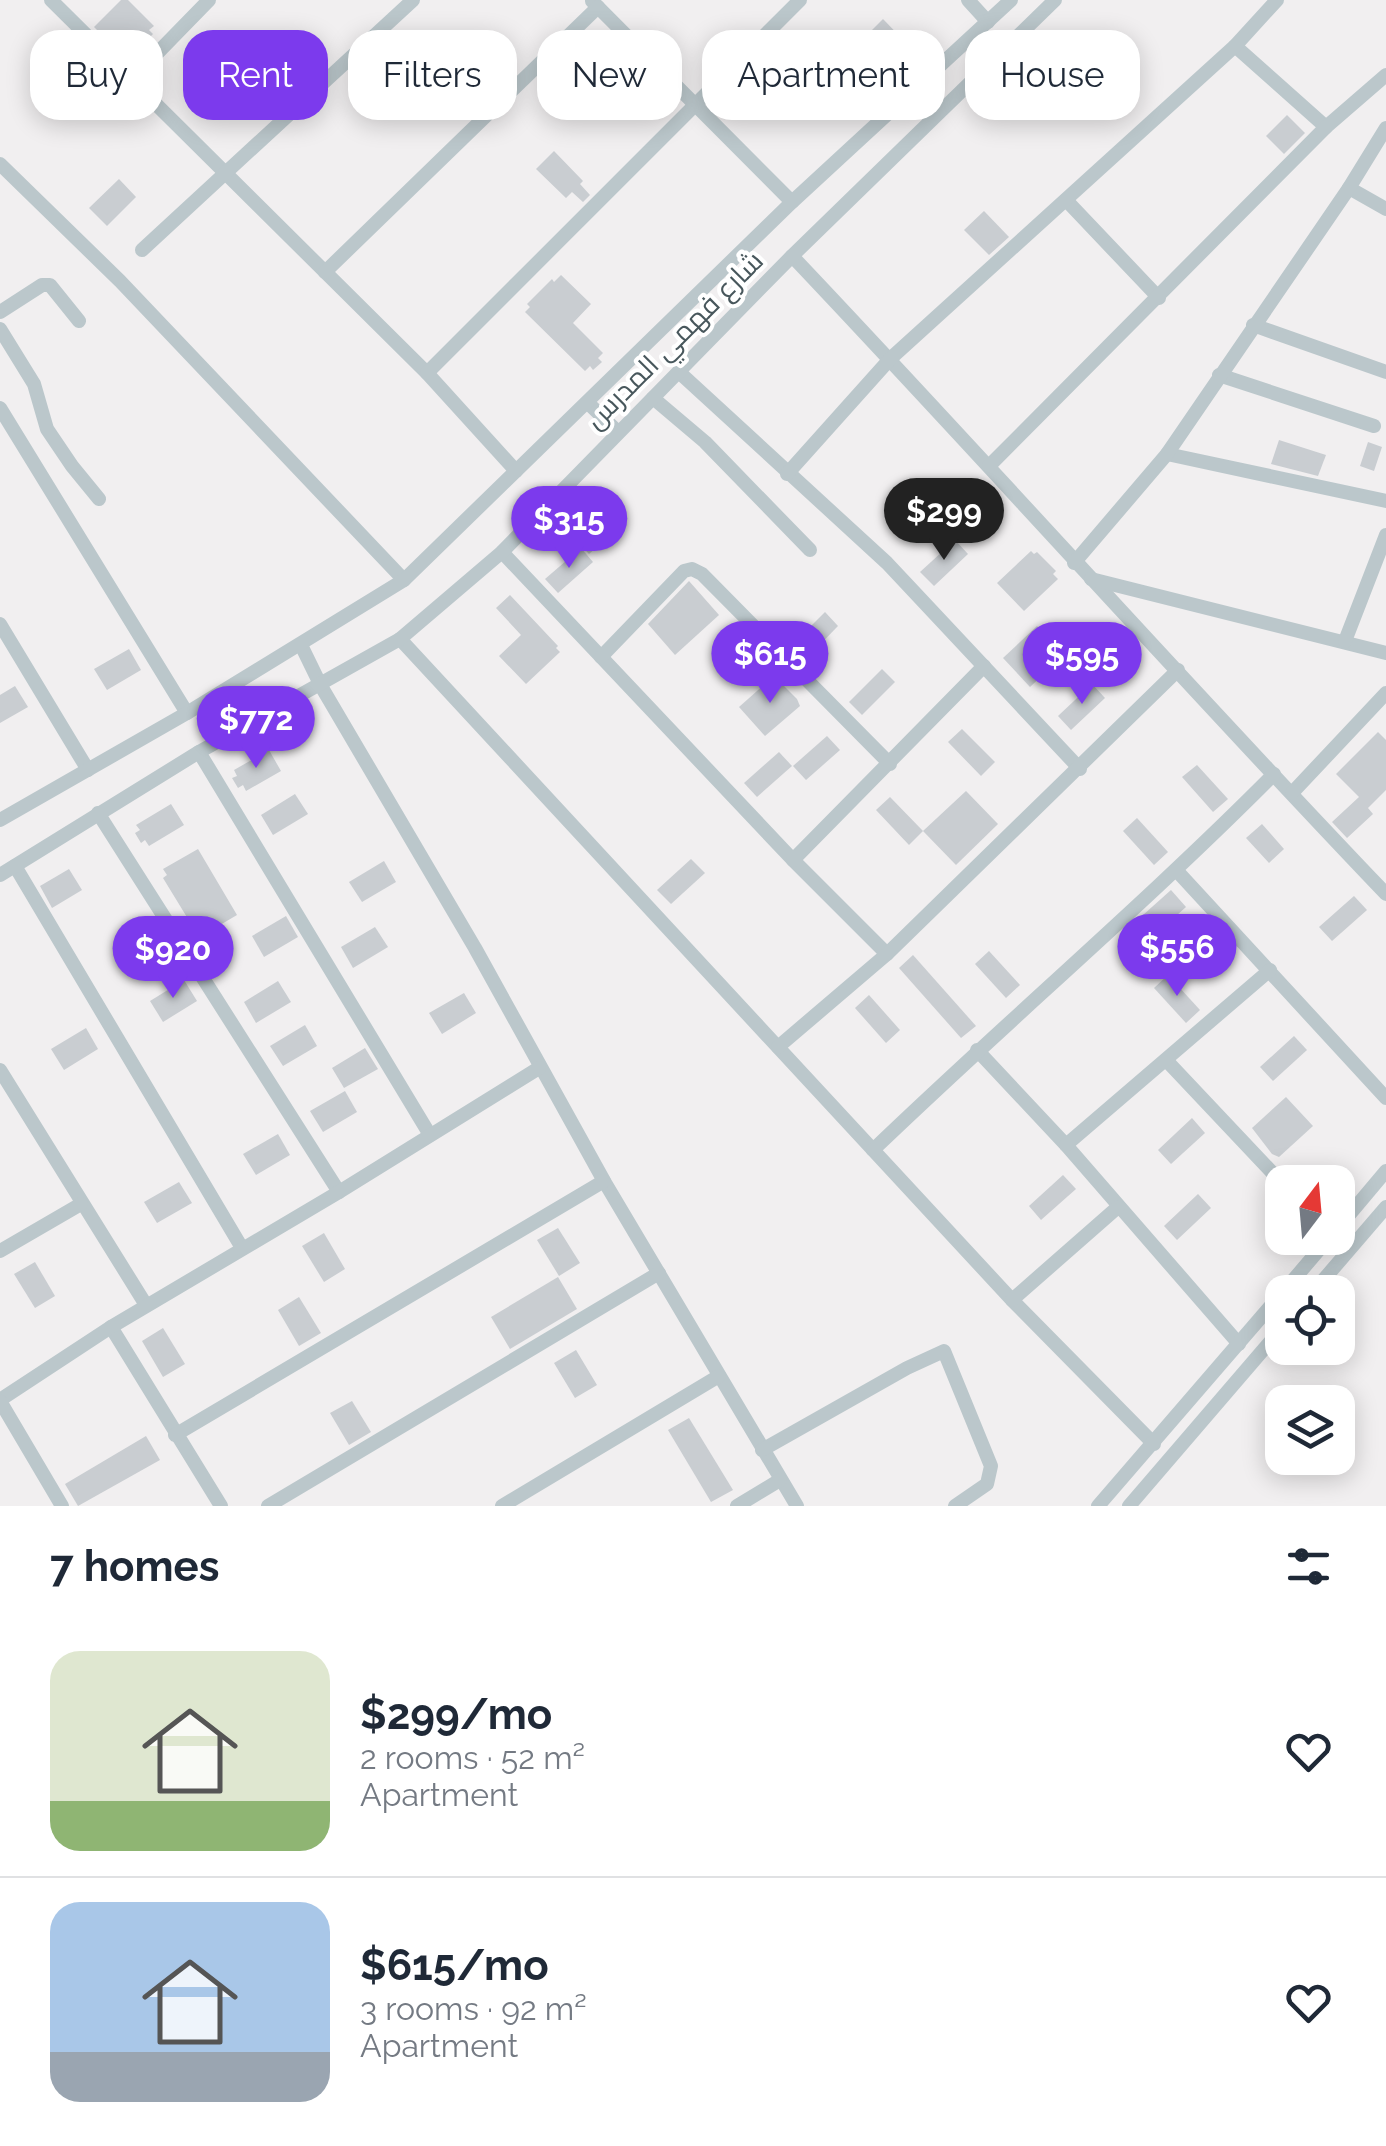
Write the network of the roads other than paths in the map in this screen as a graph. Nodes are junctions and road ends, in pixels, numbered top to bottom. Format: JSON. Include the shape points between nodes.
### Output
{"nodes":[{"id":1,"x":51,"y":0,"type":"edge"},
{"id":2,"x":209,"y":0,"type":"edge"},
{"id":3,"x":413,"y":0,"type":"edge"},
{"id":4,"x":800,"y":0,"type":"edge"},
{"id":5,"x":968,"y":0,"type":"edge"},
{"id":6,"x":1011,"y":0,"type":"edge"},
{"id":7,"x":1056,"y":0,"type":"edge"},
{"id":8,"x":1278,"y":0,"type":"edge"},
{"id":9,"x":594,"y":3,"type":"edge"},
{"id":10,"x":988,"y":22,"type":"junction"},
{"id":11,"x":83,"y":30,"type":"edge"},
{"id":12,"x":1235,"y":46,"type":"junction"},
{"id":13,"x":163,"y":47,"type":"edge"},
{"id":14,"x":1386,"y":75,"type":"edge"},
{"id":15,"x":693,"y":106,"type":"junction"},
{"id":16,"x":163,"y":109,"type":"edge"},
{"id":17,"x":1326,"y":127,"type":"junction"},
{"id":18,"x":1386,"y":128,"type":"edge"},
{"id":19,"x":0,"y":164,"type":"edge"},
{"id":20,"x":227,"y":174,"type":"junction"},
{"id":21,"x":1348,"y":188,"type":"junction"},
{"id":22,"x":1066,"y":200,"type":"junction"},
{"id":23,"x":792,"y":202,"type":"junction"},
{"id":24,"x":1386,"y":210,"type":"edge"},
{"id":25,"x":142,"y":250,"type":"dead end"},
{"id":26,"x":792,"y":256,"type":"junction"},
{"id":27,"x":325,"y":272,"type":"junction"},
{"id":28,"x":1159,"y":298,"type":"junction"},
{"id":29,"x":0,"y":312,"type":"edge"},
{"id":30,"x":79,"y":321,"type":"dead end"},
{"id":31,"x":1253,"y":325,"type":"junction"},
{"id":32,"x":0,"y":329,"type":"edge"},
{"id":33,"x":890,"y":359,"type":"junction"},
{"id":34,"x":1386,"y":372,"type":"edge"},
{"id":35,"x":427,"y":373,"type":"junction"},
{"id":36,"x":680,"y":373,"type":"junction"},
{"id":37,"x":1219,"y":376,"type":"junction"},
{"id":38,"x":653,"y":398,"type":"junction"},
{"id":39,"x":588,"y":403,"type":"junction"},
{"id":40,"x":0,"y":408,"type":"edge"},
{"id":41,"x":1374,"y":426,"type":"dead end"},
{"id":42,"x":618,"y":432,"type":"junction"},
{"id":43,"x":1167,"y":454,"type":"junction"},
{"id":44,"x":989,"y":466,"type":"junction"},
{"id":45,"x":516,"y":471,"type":"junction"},
{"id":46,"x":787,"y":474,"type":"junction"},
{"id":47,"x":99,"y":499,"type":"dead end"},
{"id":48,"x":1386,"y":501,"type":"edge"},
{"id":49,"x":1386,"y":535,"type":"edge"},
{"id":50,"x":810,"y":550,"type":"dead end"},
{"id":51,"x":502,"y":552,"type":"junction"},
{"id":52,"x":1074,"y":563,"type":"junction"},
{"id":53,"x":1090,"y":579,"type":"junction"},
{"id":54,"x":404,"y":580,"type":"junction"},
{"id":55,"x":0,"y":624,"type":"edge"},
{"id":56,"x":400,"y":640,"type":"junction"},
{"id":57,"x":1345,"y":642,"type":"junction"},
{"id":58,"x":301,"y":645,"type":"junction"},
{"id":59,"x":1386,"y":653,"type":"edge"},
{"id":60,"x":601,"y":657,"type":"junction"},
{"id":61,"x":984,"y":666,"type":"junction"},
{"id":62,"x":1178,"y":670,"type":"junction"},
{"id":63,"x":321,"y":686,"type":"junction"},
{"id":64,"x":1386,"y":693,"type":"edge"},
{"id":65,"x":188,"y":713,"type":"junction"},
{"id":66,"x":199,"y":752,"type":"junction"},
{"id":67,"x":890,"y":764,"type":"junction"},
{"id":68,"x":88,"y":770,"type":"junction"},
{"id":69,"x":1080,"y":770,"type":"junction"},
{"id":70,"x":1274,"y":774,"type":"junction"},
{"id":71,"x":1292,"y":793,"type":"junction"},
{"id":72,"x":98,"y":814,"type":"junction"},
{"id":73,"x":0,"y":820,"type":"edge"},
{"id":74,"x":793,"y":860,"type":"junction"},
{"id":75,"x":15,"y":866,"type":"junction"},
{"id":76,"x":1178,"y":872,"type":"junction"},
{"id":77,"x":0,"y":875,"type":"edge"},
{"id":78,"x":1385,"y":892,"type":"edge"},
{"id":79,"x":888,"y":954,"type":"junction"},
{"id":80,"x":1270,"y":970,"type":"junction"},
{"id":81,"x":778,"y":1046,"type":"junction"},
{"id":82,"x":978,"y":1050,"type":"junction"},
{"id":83,"x":1166,"y":1060,"type":"junction"},
{"id":84,"x":539,"y":1068,"type":"junction"},
{"id":85,"x":0,"y":1070,"type":"edge"},
{"id":86,"x":1386,"y":1098,"type":"edge"},
{"id":87,"x":430,"y":1135,"type":"junction"},
{"id":88,"x":1066,"y":1145,"type":"junction"},
{"id":89,"x":873,"y":1150,"type":"junction"},
{"id":90,"x":1265,"y":1165,"type":"edge"},
{"id":91,"x":1386,"y":1170,"type":"edge"},
{"id":92,"x":604,"y":1181,"type":"junction"},
{"id":93,"x":339,"y":1192,"type":"junction"},
{"id":94,"x":81,"y":1204,"type":"junction"},
{"id":95,"x":1118,"y":1207,"type":"junction"},
{"id":96,"x":1355,"y":1207,"type":"edge"},
{"id":97,"x":1386,"y":1208,"type":"edge"},
{"id":98,"x":242,"y":1248,"type":"junction"},
{"id":99,"x":0,"y":1251,"type":"edge"},
{"id":100,"x":1315,"y":1255,"type":"edge"},
{"id":101,"x":658,"y":1273,"type":"junction"},
{"id":102,"x":1298,"y":1275,"type":"edge"},
{"id":103,"x":1328,"y":1275,"type":"edge"},
{"id":104,"x":1012,"y":1300,"type":"junction"},
{"id":105,"x":146,"y":1306,"type":"junction"},
{"id":106,"x":1265,"y":1314,"type":"edge"},
{"id":107,"x":111,"y":1327,"type":"junction"},
{"id":108,"x":1239,"y":1344,"type":"junction"},
{"id":109,"x":1265,"y":1348,"type":"edge"},
{"id":110,"x":720,"y":1376,"type":"junction"},
{"id":111,"x":0,"y":1401,"type":"edge"},
{"id":112,"x":174,"y":1435,"type":"junction"},
{"id":113,"x":1154,"y":1444,"type":"junction"},
{"id":114,"x":762,"y":1450,"type":"junction"},
{"id":115,"x":780,"y":1480,"type":"junction"},
{"id":116,"x":62,"y":1506,"type":"edge"},
{"id":117,"x":221,"y":1506,"type":"edge"},
{"id":118,"x":268,"y":1506,"type":"edge"},
{"id":119,"x":502,"y":1506,"type":"edge"},
{"id":120,"x":737,"y":1506,"type":"edge"},
{"id":121,"x":797,"y":1506,"type":"edge"},
{"id":122,"x":955,"y":1506,"type":"edge"},
{"id":123,"x":1098,"y":1506,"type":"edge"},
{"id":124,"x":1129,"y":1506,"type":"edge"}],
"edges":[{"from":1,"to":11,"type":"street"},
{"from":2,"to":13,"type":"street"},
{"from":3,"to":20,"type":"street"},
{"from":4,"to":15,"type":"street"},
{"from":5,"to":10,"type":"street"},
{"from":6,"to":10,"type":"street","name":"شارع فهمي المدرس"},
{"from":7,"to":26,"type":"street","name":"شارع فهمي المدرس"},
{"from":8,"to":12,"type":"street"},
{"from":9,"to":15,"type":"street"},
{"from":9,"to":27,"type":"street"},
{"from":10,"to":23,"type":"street","name":"شارع فهمي المدرس"},
{"from":12,"to":17,"type":"street"},
{"from":12,"to":22,"type":"street"},
{"from":14,"to":17,"type":"street"},
{"from":15,"to":23,"type":"street"},
{"from":15,"to":35,"type":"street"},
{"from":16,"to":20,"type":"street"},
{"from":17,"to":28,"type":"street"},
{"from":18,"to":21,"type":"street"},
{"from":19,"to":54,"type":"street"},
{"from":20,"to":25,"type":"street"},
{"from":20,"to":27,"type":"street"},
{"from":21,"to":24,"type":"street"},
{"from":21,"to":31,"type":"street"},
{"from":22,"to":28,"type":"street"},
{"from":22,"to":33,"type":"street"},
{"from":23,"to":39,"type":"street","name":"شارع فهمي المدرس"},
{"from":26,"to":33,"type":"street"},
{"from":26,"to":36,"type":"street","name":"شارع فهمي المدرس"},
{"from":27,"to":35,"type":"street"},
{"from":28,"to":44,"type":"street"},
{"from":29,"to":30,"type":"street","via":[[50,285]]},
{"from":31,"to":34,"type":"street"},
{"from":31,"to":37,"type":"street"},
{"from":32,"to":47,"type":"street","via":[[34,384],[47,429]]},
{"from":33,"to":44,"type":"street"},
{"from":33,"to":46,"type":"street"},
{"from":35,"to":45,"type":"street"},
{"from":36,"to":38,"type":"street","name":"شارع فهمي المدرس"},
{"from":36,"to":46,"type":"street"},
{"from":37,"to":41,"type":"street"},
{"from":37,"to":43,"type":"street"},
{"from":38,"to":42,"type":"street","name":"شارع فهمي المدرس"},
{"from":38,"to":50,"type":"street","via":[[706,442]]},
{"from":39,"to":42,"type":"street"},
{"from":39,"to":45,"type":"street","name":"شارع فهمي المدرس"},
{"from":40,"to":65,"type":"street"},
{"from":42,"to":51,"type":"street","name":"شارع فهمي المدرس"},
{"from":43,"to":48,"type":"street"},
{"from":43,"to":52,"type":"street"},
{"from":44,"to":52,"type":"street"},
{"from":45,"to":54,"type":"street","name":"شارع فهمي المدرس"},
{"from":46,"to":61,"type":"street","via":[[888,564]]},
{"from":49,"to":57,"type":"street"},
{"from":51,"to":56,"type":"street","name":"شارع فهمي المدرس"},
{"from":51,"to":60,"type":"street"},
{"from":52,"to":53,"type":"street"},
{"from":53,"to":57,"type":"street"},
{"from":53,"to":62,"type":"street"},
{"from":54,"to":58,"type":"street","name":"شارع فهمي المدرس"},
{"from":55,"to":68,"type":"street"},
{"from":56,"to":63,"type":"street","name":"شارع فهمي المدرس"},
{"from":56,"to":81,"type":"street"},
{"from":57,"to":59,"type":"street"},
{"from":58,"to":63,"type":"street"},
{"from":58,"to":65,"type":"street","name":"شارع فهمي المدرس"},
{"from":60,"to":67,"type":"street","via":[[692,569]]},
{"from":60,"to":74,"type":"street"},
{"from":61,"to":67,"type":"street"},
{"from":61,"to":69,"type":"street"},
{"from":62,"to":69,"type":"street"},
{"from":62,"to":70,"type":"street"},
{"from":63,"to":66,"type":"street","name":"شارع فهمي المدرس"},
{"from":63,"to":84,"type":"street"},
{"from":64,"to":71,"type":"street"},
{"from":65,"to":68,"type":"street","name":"شارع فهمي المدرس"},
{"from":66,"to":72,"type":"street","name":"شارع فهمي المدرس"},
{"from":66,"to":87,"type":"street"},
{"from":67,"to":74,"type":"street"},
{"from":68,"to":73,"type":"street","name":"شارع فهمي المدرس"},
{"from":69,"to":79,"type":"street"},
{"from":70,"to":71,"type":"street"},
{"from":70,"to":76,"type":"street"},
{"from":71,"to":78,"type":"street"},
{"from":72,"to":75,"type":"street","name":"شارع فهمي المدرس"},
{"from":72,"to":93,"type":"street"},
{"from":74,"to":79,"type":"street"},
{"from":75,"to":77,"type":"street","name":"شارع فهمي المدرس"},
{"from":75,"to":98,"type":"street"},
{"from":76,"to":80,"type":"street"},
{"from":76,"to":82,"type":"street"},
{"from":79,"to":81,"type":"street"},
{"from":80,"to":83,"type":"street"},
{"from":80,"to":86,"type":"street"},
{"from":81,"to":89,"type":"street"},
{"from":82,"to":88,"type":"street"},
{"from":82,"to":89,"type":"street"},
{"from":83,"to":88,"type":"street"},
{"from":83,"to":90,"type":"street"},
{"from":84,"to":87,"type":"street"},
{"from":84,"to":92,"type":"street"},
{"from":85,"to":94,"type":"street"},
{"from":87,"to":93,"type":"street"},
{"from":88,"to":95,"type":"street"},
{"from":89,"to":104,"type":"street"},
{"from":91,"to":96,"type":"street"},
{"from":92,"to":101,"type":"street"},
{"from":92,"to":112,"type":"street"},
{"from":93,"to":98,"type":"street"},
{"from":94,"to":99,"type":"street"},
{"from":94,"to":105,"type":"street"},
{"from":95,"to":104,"type":"street"},
{"from":95,"to":108,"type":"street"},
{"from":97,"to":103,"type":"street"},
{"from":98,"to":105,"type":"street"},
{"from":100,"to":102,"type":"street"},
{"from":101,"to":110,"type":"street"},
{"from":101,"to":118,"type":"street"},
{"from":104,"to":113,"type":"street"},
{"from":105,"to":107,"type":"street"},
{"from":106,"to":108,"type":"street"},
{"from":107,"to":111,"type":"street"},
{"from":107,"to":112,"type":"street"},
{"from":108,"to":113,"type":"street"},
{"from":109,"to":124,"type":"street"},
{"from":110,"to":114,"type":"street"},
{"from":110,"to":119,"type":"street"},
{"from":111,"to":116,"type":"street"},
{"from":112,"to":117,"type":"street"},
{"from":113,"to":123,"type":"street"},
{"from":114,"to":115,"type":"street"},
{"from":114,"to":122,"type":"street","via":[[944,1351],[991,1466],[987,1484]]},
{"from":115,"to":120,"type":"street"},
{"from":115,"to":121,"type":"street"}]}
